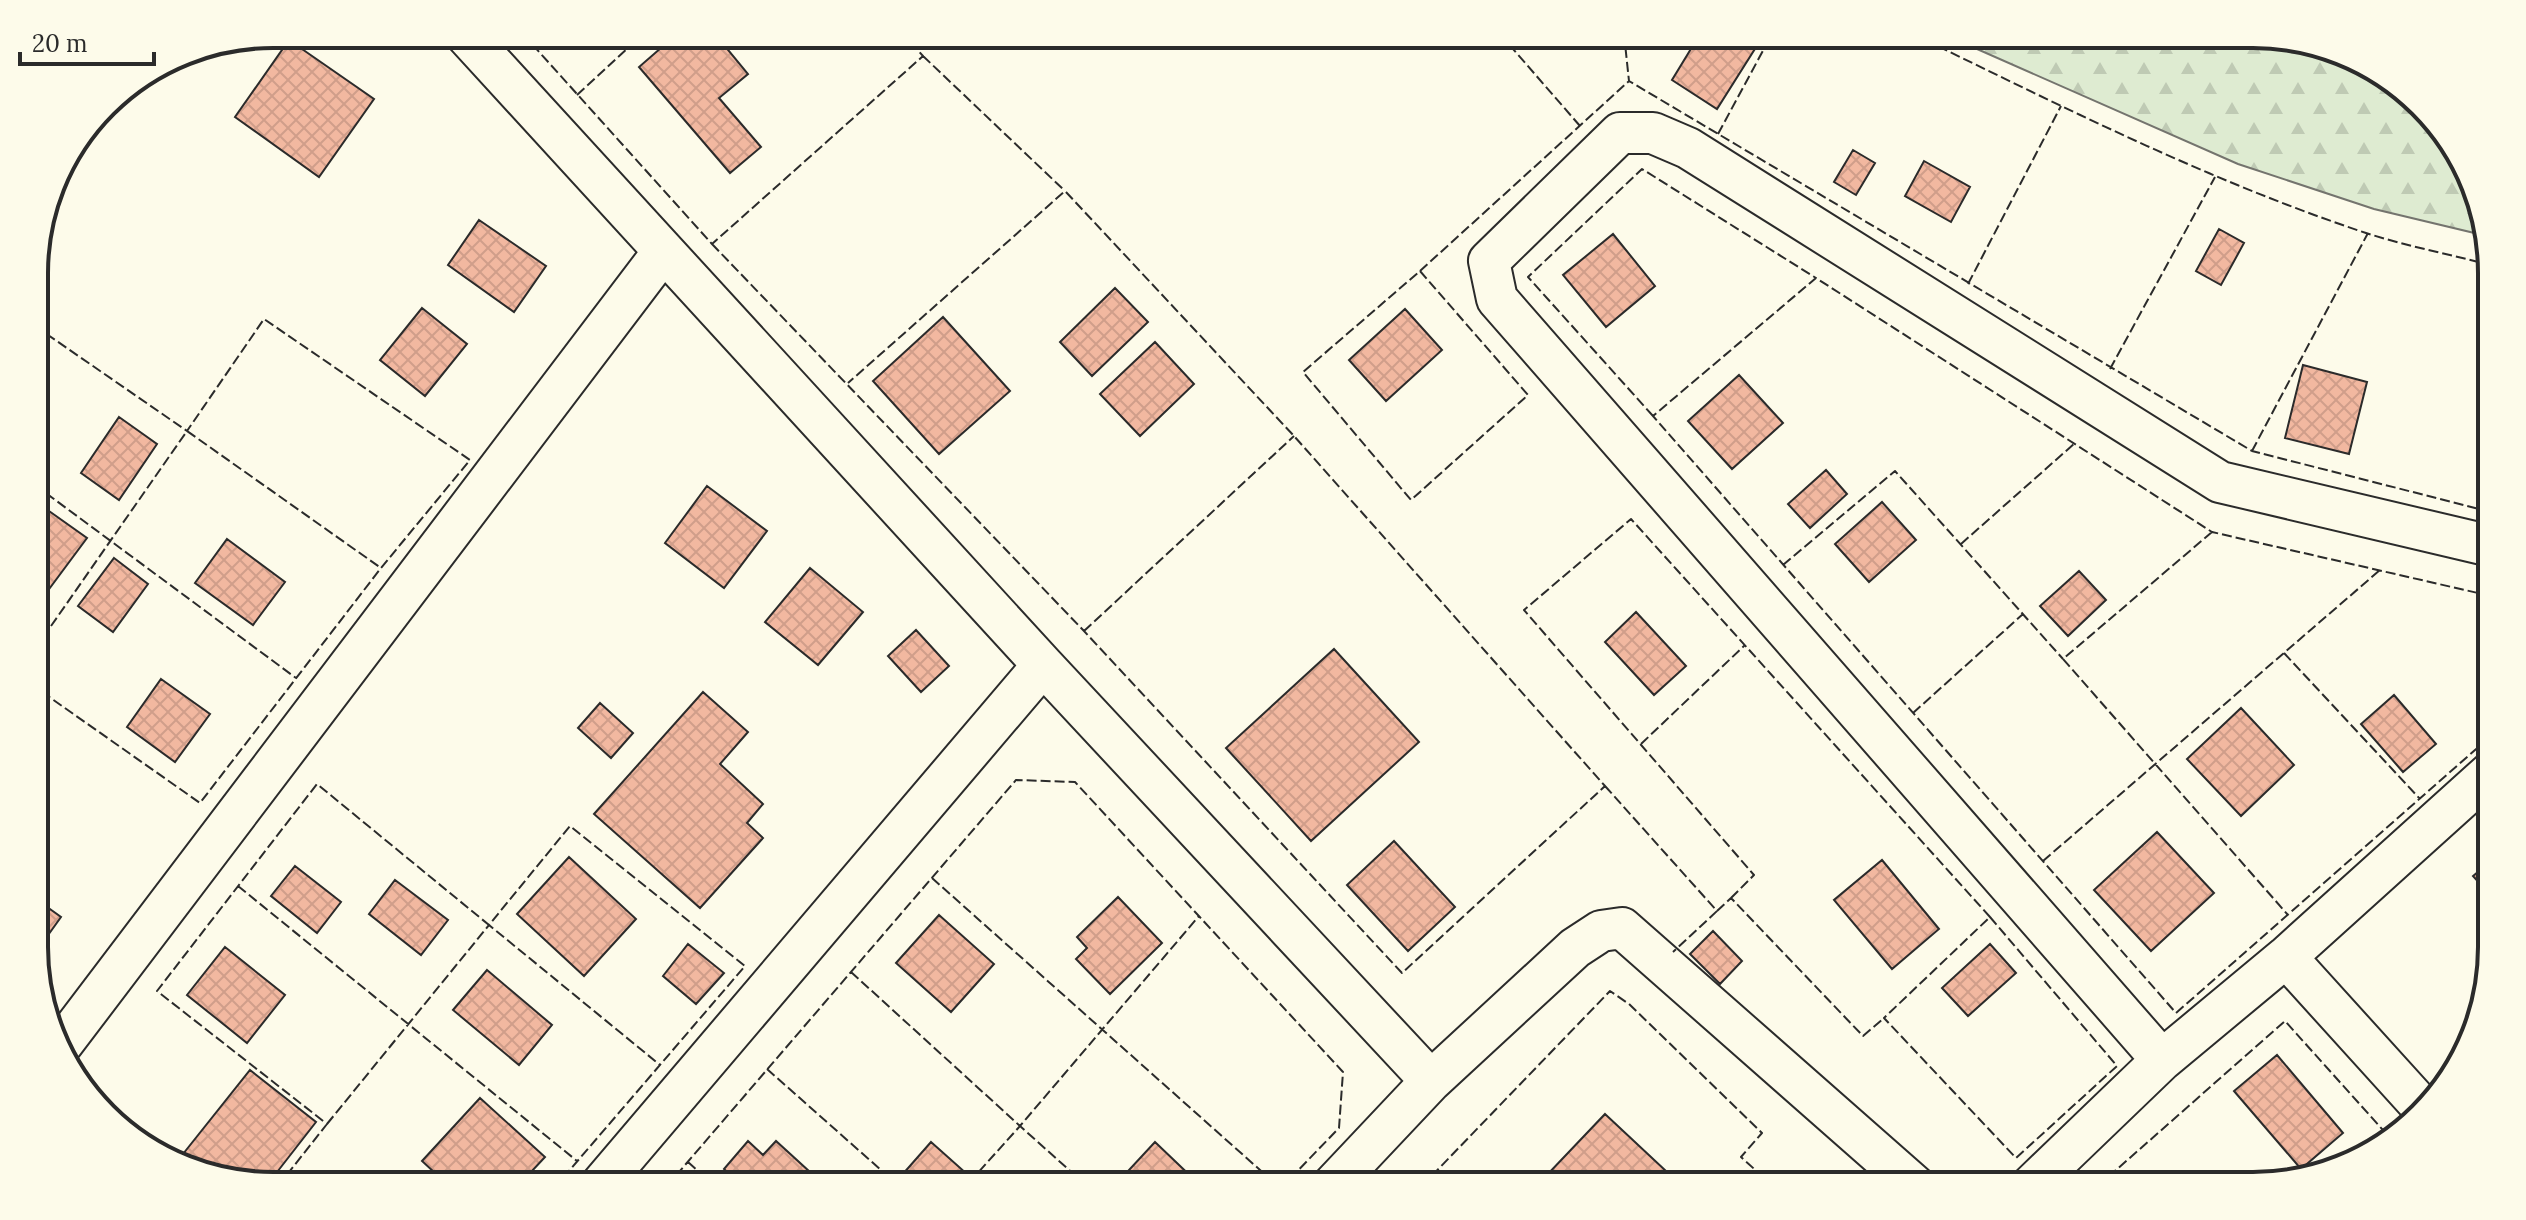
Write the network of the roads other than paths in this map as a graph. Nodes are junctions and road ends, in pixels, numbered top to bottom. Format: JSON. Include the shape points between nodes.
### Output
{"nodes":[{"id":1,"x":478,"y":48,"type":"edge"},
{"id":2,"x":663,"y":252,"type":"junction"},
{"id":3,"x":2478,"y":543,"type":"edge"},
{"id":4,"x":1043,"y":665,"type":"junction"},
{"id":5,"x":2478,"y":784,"type":"edge"},
{"id":6,"x":2286,"y":957,"type":"junction"},
{"id":7,"x":67,"y":1037,"type":"edge"},
{"id":8,"x":2162,"y":1060,"type":"junction"},
{"id":9,"x":1431,"y":1081,"type":"junction"},
{"id":10,"x":2416,"y":1101,"type":"edge"},
{"id":11,"x":612,"y":1172,"type":"edge"},
{"id":12,"x":1345,"y":1172,"type":"edge"},
{"id":13,"x":1899,"y":1172,"type":"edge"},
{"id":14,"x":2046,"y":1172,"type":"edge"}],
"edges":[{"from":1,"to":2,"type":"street"},
{"from":2,"to":4,"type":"street"},
{"from":2,"to":7,"type":"street"},
{"from":3,"to":8,"type":"street","via":[[2220,482],[1688,148],[1653,133],[1620,133],[1489,261],[1497,299]]},
{"from":4,"to":9,"type":"street"},
{"from":4,"to":11,"type":"street"},
{"from":5,"to":6,"type":"street"},
{"from":6,"to":8,"type":"street"},
{"from":6,"to":10,"type":"street"},
{"from":8,"to":14,"type":"street"},
{"from":9,"to":12,"type":"street"},
{"from":9,"to":13,"type":"street","via":[[1575,948],[1601,931],[1622,928]]}]}
